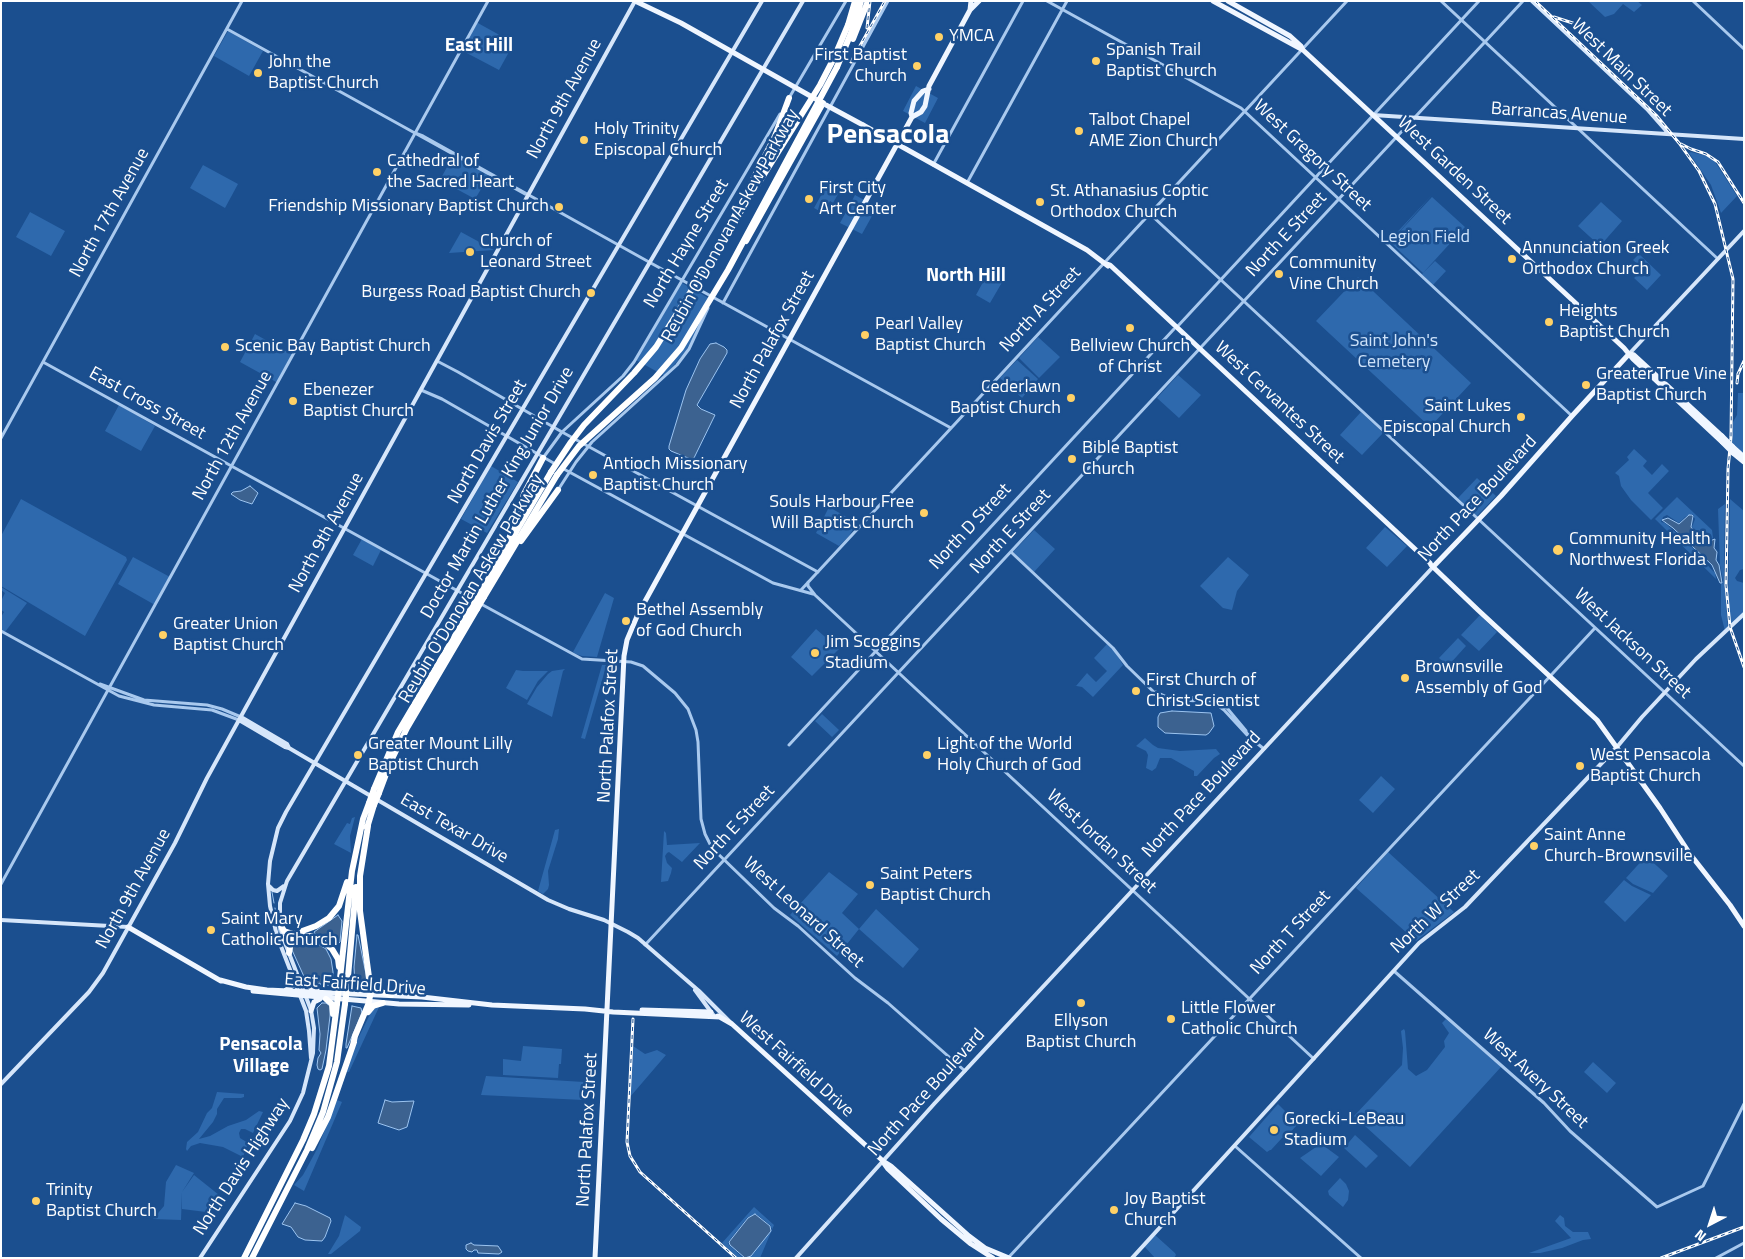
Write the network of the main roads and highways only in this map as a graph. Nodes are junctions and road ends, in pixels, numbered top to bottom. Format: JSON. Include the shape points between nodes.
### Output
{"nodes":[{"id":1,"x":635,"y":1,"type":"edge"},
{"id":2,"x":762,"y":1,"type":"edge"},
{"id":3,"x":803,"y":1,"type":"edge"},
{"id":4,"x":854,"y":1,"type":"edge"},
{"id":5,"x":861,"y":1,"type":"edge"},
{"id":6,"x":868,"y":1,"type":"edge"},
{"id":7,"x":971,"y":1,"type":"edge"},
{"id":8,"x":979,"y":1,"type":"edge"},
{"id":9,"x":1213,"y":1,"type":"edge"},
{"id":10,"x":1228,"y":1,"type":"edge"},
{"id":11,"x":1532,"y":1,"type":"edge"},
{"id":12,"x":970,"y":10,"type":"junction"},
{"id":13,"x":1302,"y":50,"type":"junction"},
{"id":14,"x":732,"y":53,"type":"junction"},
{"id":15,"x":842,"y":57,"type":"junction"},
{"id":16,"x":762,"y":70,"type":"junction"},
{"id":17,"x":929,"y":89,"type":"junction"},
{"id":18,"x":789,"y":98,"type":"road end"},
{"id":19,"x":824,"y":104,"type":"junction"},
{"id":20,"x":1374,"y":115,"type":"junction"},
{"id":21,"x":912,"y":117,"type":"junction"},
{"id":22,"x":1669,"y":134,"type":"junction"},
{"id":23,"x":1744,"y":140,"type":"edge"},
{"id":24,"x":897,"y":144,"type":"junction"},
{"id":25,"x":1744,"y":231,"type":"edge"},
{"id":26,"x":728,"y":270,"type":"junction"},
{"id":27,"x":702,"y":274,"type":"junction"},
{"id":28,"x":1199,"y":349,"type":"junction"},
{"id":29,"x":1629,"y":354,"type":"junction"},
{"id":30,"x":1233,"y":383,"type":"junction"},
{"id":31,"x":1247,"y":392,"type":"junction"},
{"id":32,"x":1252,"y":401,"type":"junction"},
{"id":33,"x":1266,"y":410,"type":"junction"},
{"id":34,"x":1733,"y":450,"type":"junction"},
{"id":35,"x":1744,"y":457,"type":"edge"},
{"id":36,"x":544,"y":458,"type":"road end"},
{"id":37,"x":1744,"y":462,"type":"edge"},
{"id":38,"x":554,"y":473,"type":"junction"},
{"id":39,"x":558,"y":490,"type":"road end"},
{"id":40,"x":502,"y":555,"type":"junction"},
{"id":41,"x":1432,"y":566,"type":"junction"},
{"id":42,"x":495,"y":579,"type":"junction"},
{"id":43,"x":482,"y":596,"type":"junction"},
{"id":44,"x":1744,"y":614,"type":"edge"},
{"id":45,"x":240,"y":719,"type":"junction"},
{"id":46,"x":1617,"y":747,"type":"junction"},
{"id":47,"x":315,"y":763,"type":"junction"},
{"id":48,"x":345,"y":781,"type":"junction"},
{"id":49,"x":372,"y":804,"type":"junction"},
{"id":50,"x":368,"y":826,"type":"junction"},
{"id":51,"x":353,"y":864,"type":"junction"},
{"id":52,"x":287,"y":881,"type":"junction"},
{"id":53,"x":268,"y":884,"type":"junction"},
{"id":54,"x":270,"y":906,"type":"joint"},
{"id":55,"x":1,"y":920,"type":"edge"},
{"id":56,"x":611,"y":923,"type":"junction"},
{"id":57,"x":280,"y":924,"type":"junction"},
{"id":58,"x":114,"y":926,"type":"junction"},
{"id":59,"x":1744,"y":926,"type":"edge"},
{"id":60,"x":128,"y":927,"type":"junction"},
{"id":61,"x":297,"y":935,"type":"junction"},
{"id":62,"x":123,"y":936,"type":"junction"},
{"id":63,"x":281,"y":940,"type":"junction"},
{"id":64,"x":289,"y":954,"type":"junction"},
{"id":65,"x":296,"y":977,"type":"junction"},
{"id":66,"x":340,"y":978,"type":"junction"},
{"id":67,"x":220,"y":980,"type":"junction"},
{"id":68,"x":369,"y":981,"type":"junction"},
{"id":69,"x":343,"y":988,"type":"junction"},
{"id":70,"x":693,"y":988,"type":"junction"},
{"id":71,"x":285,"y":990,"type":"junction"},
{"id":72,"x":303,"y":994,"type":"junction"},
{"id":73,"x":391,"y":995,"type":"junction"},
{"id":74,"x":323,"y":996,"type":"junction"},
{"id":75,"x":370,"y":998,"type":"junction"},
{"id":76,"x":383,"y":1003,"type":"junction"},
{"id":77,"x":494,"y":1005,"type":"junction"},
{"id":78,"x":606,"y":1010,"type":"junction"},
{"id":79,"x":311,"y":1012,"type":"junction"},
{"id":80,"x":715,"y":1015,"type":"junction"},
{"id":81,"x":732,"y":1024,"type":"junction"},
{"id":82,"x":353,"y":1045,"type":"junction"},
{"id":83,"x":311,"y":1060,"type":"junction"},
{"id":84,"x":1,"y":1084,"type":"edge"},
{"id":85,"x":883,"y":1161,"type":"junction"},
{"id":86,"x":293,"y":1178,"type":"junction"},
{"id":87,"x":258,"y":1229,"type":"junction"},
{"id":88,"x":200,"y":1258,"type":"edge"},
{"id":89,"x":244,"y":1258,"type":"edge"},
{"id":90,"x":252,"y":1258,"type":"edge"},
{"id":91,"x":595,"y":1258,"type":"edge"},
{"id":92,"x":796,"y":1258,"type":"edge"},
{"id":93,"x":993,"y":1258,"type":"edge"},
{"id":94,"x":1009,"y":1258,"type":"edge"},
{"id":95,"x":1132,"y":1258,"type":"edge"}],
"edges":[{"from":1,"to":14,"type":"main road","name":"West Cervantes Street"},
{"from":1,"to":45,"type":"main road","name":"North 9th Avenue"},
{"from":2,"to":14,"type":"main road","name":"North Davis Street"},
{"from":3,"to":16,"type":"main road","name":"Doctor Martin Luther King Junior Drive"},
{"from":4,"to":27,"type":"highway","name":"Reubin O'Donovan Askew Parkway","bridge":true,"via":[[848,26],[820,85]]},
{"from":5,"to":15,"type":"highway","name":"Reubin O'Donovan Askew Parkway"},
{"from":6,"to":15,"type":"highway","via":[[856,33]]},
{"from":7,"to":12,"type":"main road","name":"North Palafox Street"},
{"from":8,"to":12,"type":"main road","name":"North Palafox Street"},
{"from":9,"to":13,"type":"main road","name":"West Garden Street"},
{"from":10,"to":13,"type":"main road","name":"West Garden Street","via":[[1290,36]]},
{"from":11,"to":22,"type":"main road","name":"West Main Street","via":[[1650,111]]},
{"from":12,"to":17,"type":"main road","name":"North Palafox Street"},
{"from":13,"to":20,"type":"main road","name":"West Garden Street"},
{"from":14,"to":16,"type":"main road","name":"West Cervantes Street"},
{"from":14,"to":47,"type":"main road","name":"North Davis Street"},
{"from":15,"to":26,"type":"highway","name":"Reubin O'Donovan Askew Parkway","bridge":true},
{"from":16,"to":19,"type":"main road","name":"West Cervantes Street"},
{"from":16,"to":48,"type":"main road","name":"Doctor Martin Luther King Junior Drive"},
{"from":17,"to":21,"type":"main road","name":"North Palafox Street","via":[[924,108]]},
{"from":17,"to":21,"type":"main road","name":"North Palafox Street","via":[[914,101]]},
{"from":18,"to":27,"type":"highway","bridge":true,"via":[[766,155]]},
{"from":19,"to":24,"type":"main road","name":"West Cervantes Street","bridge":true},
{"from":19,"to":26,"type":"highway","bridge":true},
{"from":20,"to":22,"type":"main road","name":"Barrancas Avenue"},
{"from":20,"to":29,"type":"main road","name":"West Garden Street"},
{"from":21,"to":24,"type":"main road","name":"North Palafox Street"},
{"from":22,"to":23,"type":"main road","name":"Barrancas Avenue"},
{"from":24,"to":28,"type":"main road","name":"West Cervantes Street","via":[[1087,250],[1106,263]]},
{"from":24,"to":56,"type":"main road","name":"North Palafox Street","via":[[627,640]]},
{"from":25,"to":29,"type":"main road"},
{"from":26,"to":38,"type":"highway","name":"Reubin O'Donovan Askew Parkway","bridge":true,"via":[[695,327],[669,363]]},
{"from":27,"to":38,"type":"highway","name":"Reubin O'Donovan Askew Parkway","bridge":true,"via":[[649,357],[584,424]]},
{"from":28,"to":30,"type":"main road","name":"West Cervantes Street"},
{"from":28,"to":31,"type":"main road","name":"West Cervantes Street"},
{"from":29,"to":34,"type":"main road","name":"West Garden Street","bridge":true,"via":[[1634,355]]},
{"from":29,"to":41,"type":"main road","name":"North Pace Boulevard"},
{"from":30,"to":31,"type":"main road"},
{"from":30,"to":32,"type":"main road","name":"West Cervantes Street"},
{"from":31,"to":33,"type":"main road","name":"West Cervantes Street"},
{"from":32,"to":33,"type":"main road"},
{"from":32,"to":41,"type":"main road","name":"West Cervantes Street"},
{"from":33,"to":41,"type":"main road","name":"West Cervantes Street"},
{"from":34,"to":35,"type":"main road"},
{"from":34,"to":37,"type":"main road"},
{"from":36,"to":40,"type":"highway","via":[[524,494]]},
{"from":38,"to":40,"type":"highway","name":"Reubin O'Donovan Askew Parkway"},
{"from":38,"to":42,"type":"highway","name":"Reubin O'Donovan Askew Parkway"},
{"from":39,"to":42,"type":"highway"},
{"from":40,"to":43,"type":"highway","name":"Reubin O'Donovan Askew Parkway"},
{"from":41,"to":46,"type":"main road","name":"West Cervantes Street","via":[[1597,720]]},
{"from":41,"to":85,"type":"main road","name":"North Pace Boulevard"},
{"from":42,"to":43,"type":"highway","name":"Reubin O'Donovan Askew Parkway"},
{"from":43,"to":49,"type":"highway","name":"Reubin O'Donovan Askew Parkway","bridge":true,"via":[[407,728]]},
{"from":44,"to":46,"type":"main road","name":"North W Street","via":[[1696,659]]},
{"from":45,"to":47,"type":"main road","name":"East Texar Drive"},
{"from":45,"to":60,"type":"main road","name":"North 9th Avenue"},
{"from":46,"to":59,"type":"main road","name":"West Cervantes Street"},
{"from":46,"to":95,"type":"main road","name":"North W Street","via":[[1465,908],[1419,943]]},
{"from":47,"to":48,"type":"main road","name":"East Texar Drive"},
{"from":47,"to":53,"type":"main road","name":"North Davis Street","via":[[278,828],[271,851]]},
{"from":48,"to":52,"type":"main road","name":"Doctor Martin Luther King Junior Drive"},
{"from":48,"to":56,"type":"main road","name":"East Texar Drive","via":[[548,900]]},
{"from":49,"to":50,"type":"highway","name":"Reubin O'Donovan Askew Parkway"},
{"from":49,"to":51,"type":"highway","name":"Reubin O'Donovan Askew Parkway","via":[[363,819]]},
{"from":50,"to":68,"type":"highway","via":[[361,869],[360,911]]},
{"from":50,"to":69,"type":"highway","name":"Reubin O'Donovan Askew Parkway","via":[[356,882]]},
{"from":51,"to":61,"type":"highway","via":[[335,912],[325,922]]},
{"from":51,"to":66,"type":"highway","name":"Reubin O'Donovan Askew Parkway"},
{"from":52,"to":53,"type":"main road","via":[[277,890]]},
{"from":52,"to":57,"type":"main road","name":"Doctor Martin Luther King Junior Drive","via":[[280,903]]},
{"from":53,"to":54,"type":"main road","name":"North Davis Street"},
{"from":54,"to":63,"type":"main road","name":"North Davis Highway"},
{"from":55,"to":58,"type":"main road","name":"East Fairfield Drive"},
{"from":56,"to":70,"type":"main road","name":"East Texar Drive","via":[[634,936]]},
{"from":56,"to":78,"type":"main road","name":"North Palafox Street"},
{"from":57,"to":61,"type":"highway","via":[[284,932]]},
{"from":57,"to":63,"type":"main road","name":"Doctor Martin Luther King Junior Drive"},
{"from":58,"to":60,"type":"main road","name":"East Fairfield Drive"},
{"from":58,"to":62,"type":"main road"},
{"from":60,"to":62,"type":"main road","name":"North 9th Avenue"},
{"from":60,"to":67,"type":"main road","name":"East Fairfield Drive"},
{"from":61,"to":63,"type":"highway"},
{"from":61,"to":64,"type":"highway","via":[[291,942]]},
{"from":61,"to":66,"type":"highway","via":[[314,937],[328,944],[338,959]]},
{"from":62,"to":84,"type":"main road","name":"North 9th Avenue","via":[[92,989]]},
{"from":63,"to":64,"type":"main road","name":"North Davis Highway"},
{"from":63,"to":65,"type":"main road","name":"North Davis Highway"},
{"from":64,"to":65,"type":"main road","name":"North Davis Highway"},
{"from":65,"to":71,"type":"main road","via":[[292,986]]},
{"from":65,"to":72,"type":"main road","name":"North Davis Highway"},
{"from":65,"to":74,"type":"main road"},
{"from":66,"to":69,"type":"highway","name":"Reubin O'Donovan Askew Parkway"},
{"from":67,"to":71,"type":"main road","name":"East Fairfield Drive","via":[[251,988]]},
{"from":67,"to":72,"type":"main road","name":"East Fairfield Drive","via":[[250,991]]},
{"from":68,"to":73,"type":"highway","via":[[376,990]]},
{"from":68,"to":75,"type":"highway"},
{"from":69,"to":86,"type":"highway","name":"Reubin O'Donovan Askew Parkway","bridge":true,"via":[[345,1004],[339,1051],[328,1097]]},
{"from":69,"to":87,"type":"highway","name":"Reubin O'Donovan Askew Parkway","bridge":true,"via":[[337,1004],[330,1060],[317,1107]]},
{"from":70,"to":80,"type":"main road"},
{"from":70,"to":81,"type":"main road"},
{"from":71,"to":72,"type":"main road","name":"East Fairfield Drive"},
{"from":72,"to":74,"type":"main road","name":"East Fairfield Drive"},
{"from":72,"to":79,"type":"main road","name":"North Davis Highway"},
{"from":72,"to":83,"type":"main road","name":"North Davis Highway"},
{"from":73,"to":75,"type":"main road","name":"East Fairfield Drive"},
{"from":73,"to":77,"type":"main road","name":"East Fairfield Drive"},
{"from":74,"to":75,"type":"main road","name":"East Fairfield Drive"},
{"from":74,"to":79,"type":"main road","via":[[314,1002]]},
{"from":74,"to":87,"type":"highway","via":[[332,1004],[333,1010],[319,1088],[304,1130]]},
{"from":75,"to":76,"type":"main road","name":"East Fairfield Drive"},
{"from":75,"to":82,"type":"highway"},
{"from":76,"to":77,"type":"main road","name":"East Fairfield Drive"},
{"from":76,"to":82,"type":"highway","via":[[368,1010]]},
{"from":77,"to":78,"type":"main road","name":"East Fairfield Drive"},
{"from":78,"to":80,"type":"main road","name":"West Fairfield Drive"},
{"from":78,"to":91,"type":"main road","name":"North Palafox Street"},
{"from":79,"to":83,"type":"main road","name":"North Davis Highway","via":[[314,1041]]},
{"from":80,"to":81,"type":"main road","name":"West Fairfield Drive"},
{"from":81,"to":85,"type":"main road","name":"West Fairfield Drive"},
{"from":82,"to":86,"type":"highway","via":[[328,1118]]},
{"from":83,"to":88,"type":"main road","name":"North Davis Highway","via":[[303,1093],[290,1122]]},
{"from":85,"to":92,"type":"main road","name":"North Pace Boulevard"},
{"from":85,"to":93,"type":"main road","name":"West Fairfield Drive","via":[[941,1219],[966,1241]]},
{"from":85,"to":94,"type":"main road","name":"West Fairfield Drive","via":[[985,1248]]},
{"from":86,"to":90,"type":"highway","name":"Reubin O'Donovan Askew Parkway"},
{"from":87,"to":89,"type":"highway","name":"Reubin O'Donovan Askew Parkway"}]}
